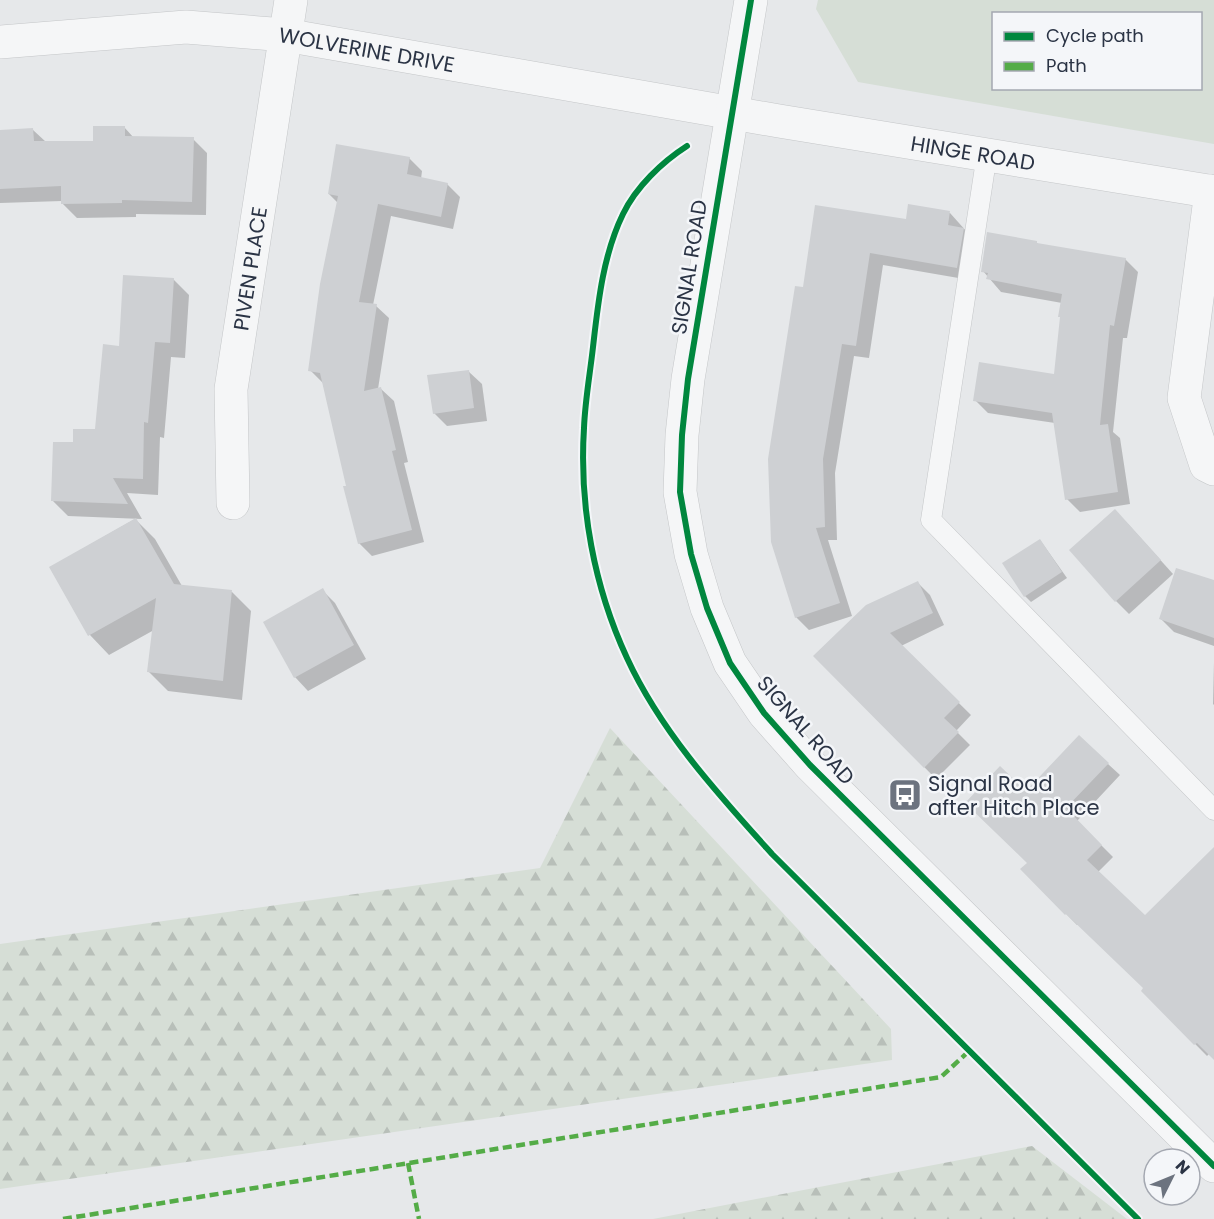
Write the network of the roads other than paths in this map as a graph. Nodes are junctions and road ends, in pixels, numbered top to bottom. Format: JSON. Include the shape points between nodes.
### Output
{"nodes":[{"id":1,"x":291,"y":0,"type":"edge"},
{"id":2,"x":751,"y":0,"type":"edge"},
{"id":3,"x":285,"y":35,"type":"junction"},
{"id":4,"x":0,"y":42,"type":"edge"},
{"id":5,"x":732,"y":112,"type":"junction"},
{"id":6,"x":987,"y":154,"type":"junction"},
{"id":7,"x":1212,"y":191,"type":"edge"},
{"id":8,"x":1214,"y":469,"type":"edge"},
{"id":9,"x":233,"y":503,"type":"dead end"},
{"id":10,"x":1214,"y":810,"type":"edge"},
{"id":11,"x":1214,"y":1166,"type":"edge"}],
"edges":[{"from":1,"to":3,"type":"street","name":"PIVEN PLACE"},
{"from":2,"to":5,"type":"street","name":"SIGNAL ROAD"},
{"from":3,"to":4,"type":"street","name":"WOLVERINE DRIVE","via":[[186,27]]},
{"from":3,"to":5,"type":"street","name":"WOLVERINE DRIVE"},
{"from":3,"to":9,"type":"street","name":"PIVEN PLACE","via":[[231,389]]},
{"from":5,"to":6,"type":"street","name":"HINGE ROAD"},
{"from":5,"to":11,"type":"street","name":"SIGNAL ROAD","via":[[688,379],[680,492],[690,554],[730,663],[764,713],[810,765]]},
{"from":6,"to":7,"type":"street","name":"HINGE ROAD"},
{"from":6,"to":10,"type":"lane","via":[[931,520]]},
{"from":7,"to":8,"type":"street","via":[[1184,398],[1206,465]]}]}
